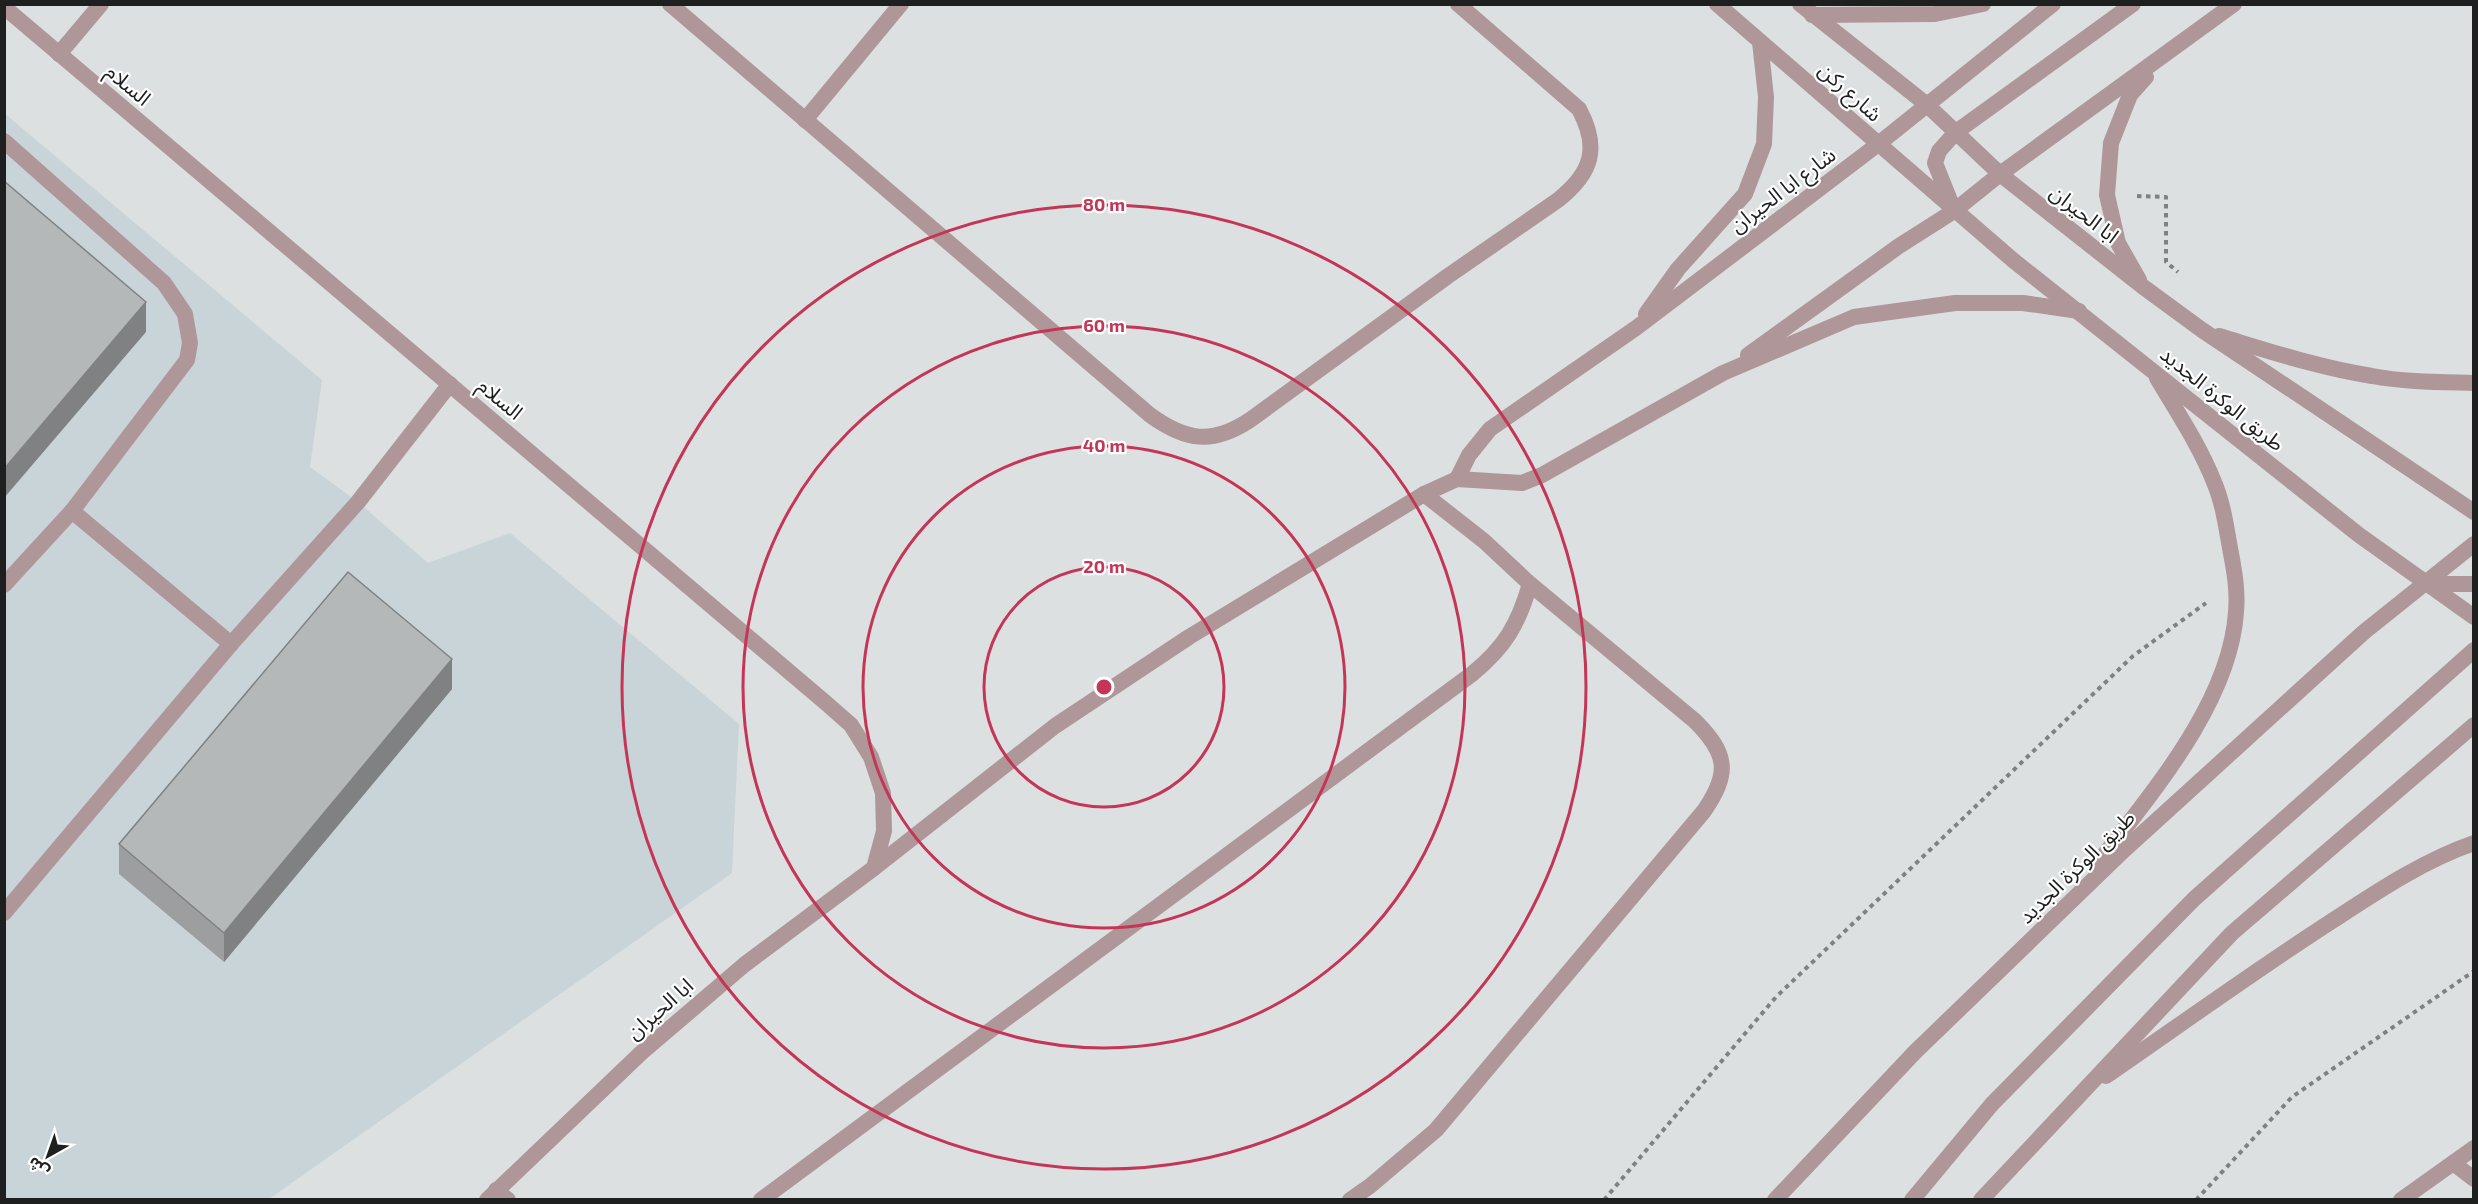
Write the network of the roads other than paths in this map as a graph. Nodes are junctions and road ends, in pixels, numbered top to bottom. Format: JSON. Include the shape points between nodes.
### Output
{"nodes":[{"id":1,"x":101,"y":4,"type":"edge"},
{"id":2,"x":670,"y":4,"type":"edge"},
{"id":3,"x":901,"y":4,"type":"edge"},
{"id":4,"x":1458,"y":4,"type":"edge"},
{"id":5,"x":1717,"y":4,"type":"edge"},
{"id":6,"x":1983,"y":4,"type":"edge"},
{"id":7,"x":2053,"y":4,"type":"edge"},
{"id":8,"x":2133,"y":4,"type":"edge"},
{"id":9,"x":2234,"y":4,"type":"edge"},
{"id":10,"x":4,"y":8,"type":"edge"},
{"id":11,"x":1806,"y":10,"type":"edge"},
{"id":12,"x":1760,"y":42,"type":"junction"},
{"id":13,"x":59,"y":54,"type":"junction"},
{"id":14,"x":2164,"y":56,"type":"junction"},
{"id":15,"x":1926,"y":104,"type":"junction"},
{"id":16,"x":805,"y":120,"type":"junction"},
{"id":17,"x":1956,"y":132,"type":"junction"},
{"id":18,"x":4,"y":141,"type":"edge"},
{"id":19,"x":1877,"y":145,"type":"junction"},
{"id":20,"x":2000,"y":174,"type":"junction"},
{"id":21,"x":1954,"y":211,"type":"junction"},
{"id":22,"x":2142,"y":286,"type":"junction"},
{"id":23,"x":2079,"y":311,"type":"junction"},
{"id":24,"x":1636,"y":328,"type":"junction"},
{"id":25,"x":2202,"y":330,"type":"junction"},
{"id":26,"x":2152,"y":370,"type":"junction"},
{"id":27,"x":1723,"y":373,"type":"junction"},
{"id":28,"x":2474,"y":383,"type":"edge"},
{"id":29,"x":450,"y":384,"type":"junction"},
{"id":30,"x":1457,"y":479,"type":"junction"},
{"id":31,"x":1424,"y":494,"type":"junction"},
{"id":32,"x":72,"y":511,"type":"junction"},
{"id":33,"x":2474,"y":512,"type":"edge"},
{"id":34,"x":2474,"y":544,"type":"edge"},
{"id":35,"x":1530,"y":584,"type":"junction"},
{"id":36,"x":2426,"y":584,"type":"junction"},
{"id":37,"x":2474,"y":584,"type":"edge"},
{"id":38,"x":4,"y":585,"type":"edge"},
{"id":39,"x":2474,"y":617,"type":"edge"},
{"id":40,"x":231,"y":644,"type":"junction"},
{"id":41,"x":2474,"y":650,"type":"edge"},
{"id":42,"x":2474,"y":724,"type":"edge"},
{"id":43,"x":2474,"y":843,"type":"edge"},
{"id":44,"x":874,"y":868,"type":"junction"},
{"id":45,"x":2064,"y":908,"type":"junction"},
{"id":46,"x":4,"y":913,"type":"edge"},
{"id":47,"x":2078,"y":1096,"type":"junction"},
{"id":48,"x":2474,"y":1148,"type":"edge"},
{"id":49,"x":2453,"y":1163,"type":"junction"},
{"id":50,"x":2474,"y":1179,"type":"edge"},
{"id":51,"x":497,"y":1196,"type":"edge"},
{"id":52,"x":761,"y":1200,"type":"edge"},
{"id":53,"x":1350,"y":1200,"type":"edge"},
{"id":54,"x":1775,"y":1200,"type":"edge"},
{"id":55,"x":1912,"y":1200,"type":"edge"},
{"id":56,"x":1981,"y":1200,"type":"edge"},
{"id":57,"x":2401,"y":1200,"type":"edge"}],
"edges":[{"from":1,"to":13,"type":"street"},
{"from":2,"to":16,"type":"street"},
{"from":3,"to":16,"type":"street"},
{"from":4,"to":16,"type":"street","via":[[1579,109],[1589,128],[1591,149],[1587,169],[1558,200],[1250,420],[1218,436],[1182,435],[1150,415]]},
{"from":5,"to":12,"type":"street","name":"شارع ركن"},
{"from":6,"to":11,"type":"street","via":[[1935,14]]},
{"from":7,"to":15,"type":"street","name":"شارع ابا الحيران"},
{"from":8,"to":17,"type":"street"},
{"from":9,"to":14,"type":"street"},
{"from":10,"to":13,"type":"street","name":"السلام"},
{"from":11,"to":15,"type":"street","name":"شارع ركن"},
{"from":12,"to":19,"type":"street","name":"شارع ركن"},
{"from":12,"to":24,"type":"street","via":[[1766,97],[1764,144],[1745,194],[1678,269]]},
{"from":13,"to":29,"type":"street","name":"السلام"},
{"from":14,"to":20,"type":"street"},
{"from":14,"to":22,"type":"street","via":[[2130,95],[2111,143],[2107,195],[2118,243]]},
{"from":15,"to":17,"type":"street","name":"شارع ركن"},
{"from":15,"to":19,"type":"street","name":"شارع ابا الحيران"},
{"from":17,"to":20,"type":"street","name":"شارع ركن"},
{"from":17,"to":21,"type":"street","via":[[1939,151],[1935,163]]},
{"from":18,"to":32,"type":"street","via":[[164,283],[185,314],[190,343],[187,360]]},
{"from":19,"to":21,"type":"street","name":"شارع ركن"},
{"from":19,"to":24,"type":"street","name":"شارع ابا الحيران"},
{"from":20,"to":21,"type":"street"},
{"from":20,"to":22,"type":"street","name":"ابا الحيران"},
{"from":21,"to":23,"type":"street"},
{"from":21,"to":27,"type":"street"},
{"from":22,"to":25,"type":"street","name":"طريق الوكرة الجديد"},
{"from":23,"to":26,"type":"street","name":"طريق الوكرة الجديد"},
{"from":23,"to":27,"type":"street","via":[[2023,303],[1954,303],[1854,317]]},
{"from":24,"to":30,"type":"street","name":"شارع ابا الحيران","via":[[1490,429],[1469,455]]},
{"from":25,"to":28,"type":"street","via":[[2310,363],[2372,377]]},
{"from":25,"to":33,"type":"street","name":"طريق الوكرة الجديد"},
{"from":26,"to":36,"type":"street","name":"طريق الوكرة الجديد"},
{"from":26,"to":45,"type":"street","via":[[2215,483],[2236,582],[2236,613],[2218,685],[2198,725]]},
{"from":27,"to":30,"type":"street","via":[[1522,483]]},
{"from":29,"to":40,"type":"street","via":[[358,502]]},
{"from":29,"to":44,"type":"street","name":"السلام","via":[[851,725],[871,757],[883,793],[884,831]]},
{"from":30,"to":31,"type":"street","name":"ابا الحيران"},
{"from":31,"to":35,"type":"street"},
{"from":31,"to":44,"type":"street","name":"ابا الحيران","via":[[1189,637],[1055,726]]},
{"from":32,"to":38,"type":"street"},
{"from":32,"to":40,"type":"street"},
{"from":34,"to":36,"type":"street","name":"طريق الوكرة الجديد"},
{"from":35,"to":52,"type":"street","via":[[1510,635],[1472,674]]},
{"from":35,"to":53,"type":"street","via":[[1714,740],[1722,764],[1718,789],[1704,811],[1436,1130]]},
{"from":36,"to":37,"type":"street"},
{"from":36,"to":39,"type":"street","name":"طريق الوكرة الجديد"},
{"from":36,"to":45,"type":"street","name":"طريق الوكرة الجديد","via":[[2364,632]]},
{"from":40,"to":46,"type":"street"},
{"from":41,"to":55,"type":"street","via":[[2194,899],[1992,1104]]},
{"from":42,"to":47,"type":"street","via":[[2232,933]]},
{"from":43,"to":47,"type":"street","via":[[2451,851],[2381,889]]},
{"from":44,"to":51,"type":"street","name":"ابا الحيران","via":[[744,966],[667,1031]]},
{"from":45,"to":54,"type":"street","name":"طريق الوكرة الجديد","via":[[1915,1052]]},
{"from":47,"to":56,"type":"street"},
{"from":48,"to":49,"type":"street"},
{"from":49,"to":50,"type":"street"},
{"from":49,"to":57,"type":"street"}]}
